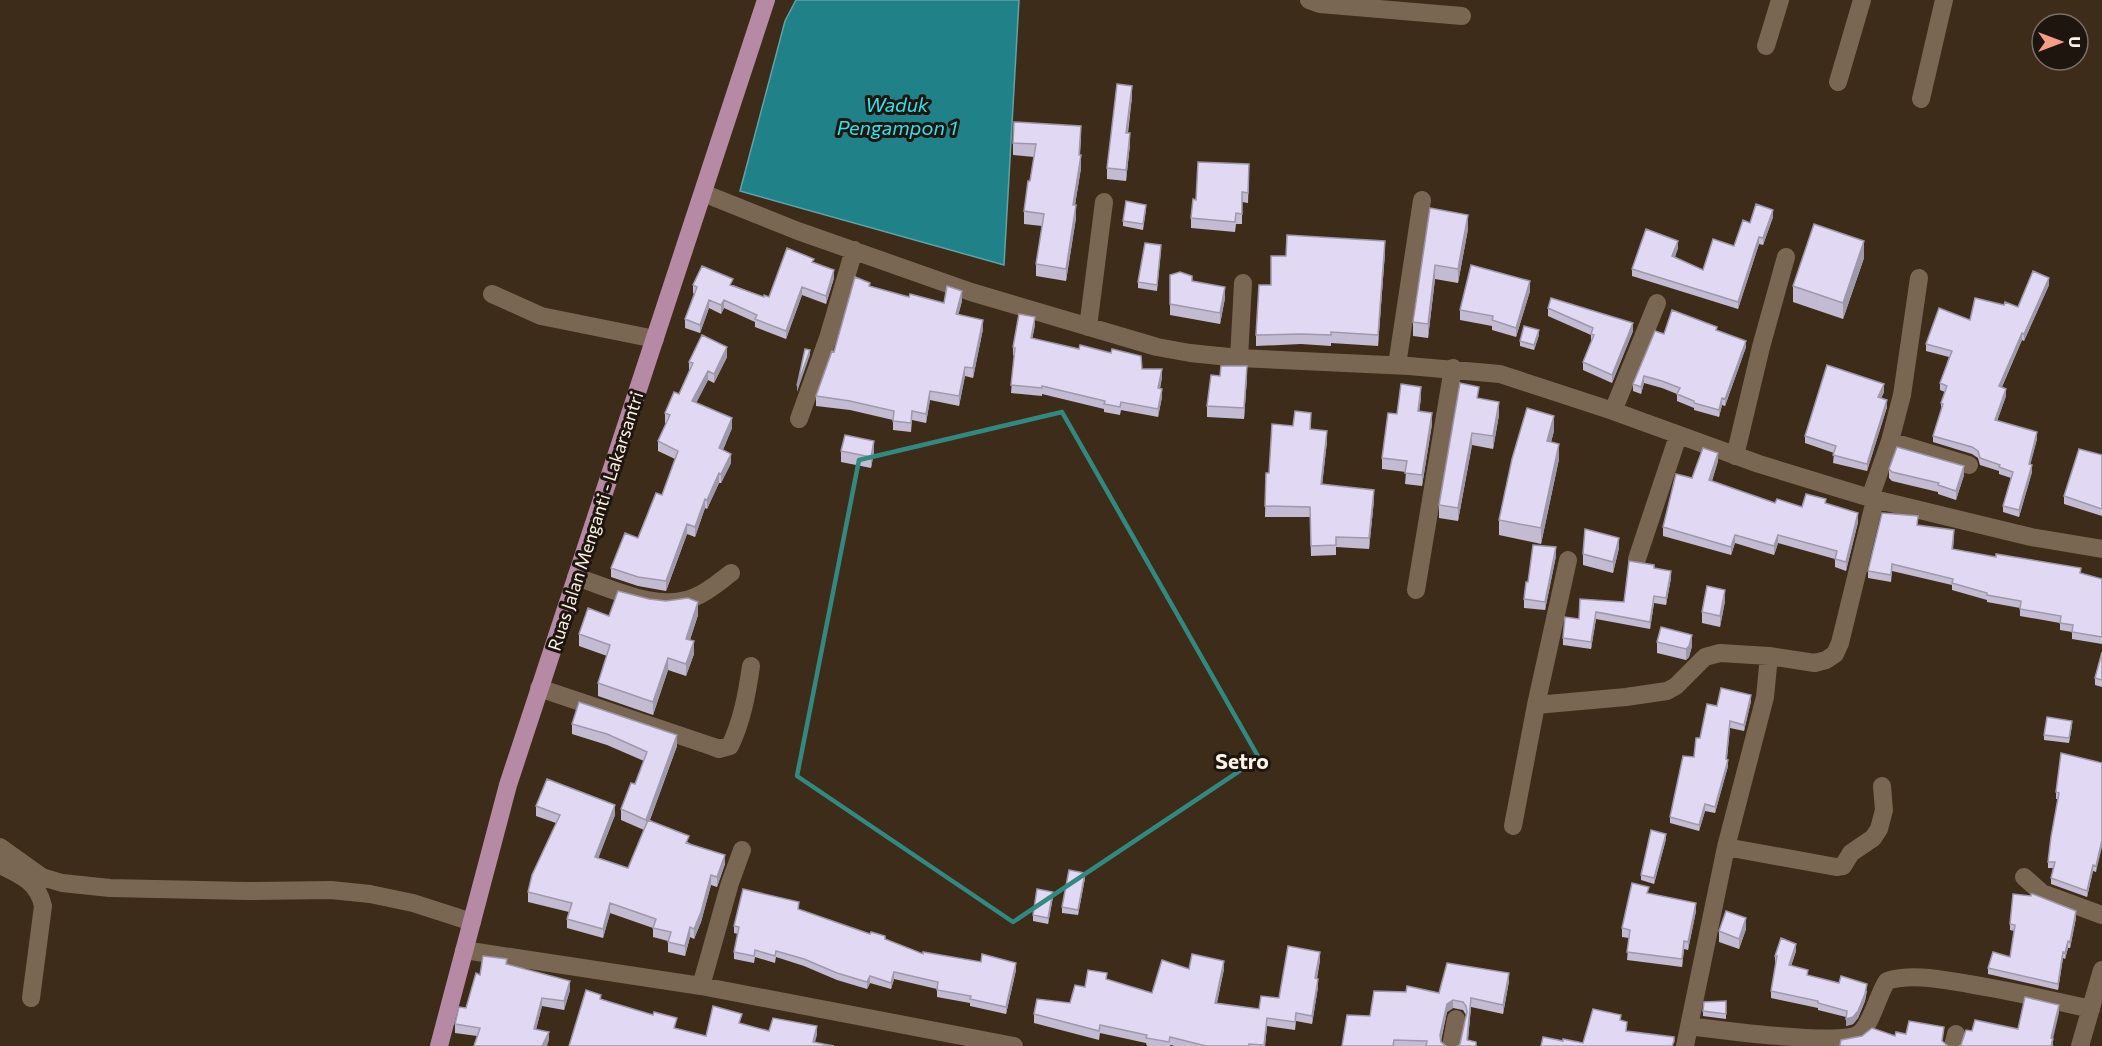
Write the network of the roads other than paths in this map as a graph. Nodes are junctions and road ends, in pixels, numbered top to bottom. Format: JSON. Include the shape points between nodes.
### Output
{"nodes":[{"id":1,"x":766,"y":0,"type":"edge"},
{"id":2,"x":1309,"y":0,"type":"edge"},
{"id":3,"x":1780,"y":0,"type":"edge"},
{"id":4,"x":1862,"y":0,"type":"edge"},
{"id":5,"x":1944,"y":0,"type":"edge"},
{"id":6,"x":1375,"y":4,"type":"edge"},
{"id":7,"x":1462,"y":16,"type":"dead end"},
{"id":8,"x":1766,"y":46,"type":"dead end"},
{"id":9,"x":1838,"y":82,"type":"dead end"},
{"id":10,"x":1921,"y":99,"type":"dead end"},
{"id":11,"x":703,"y":193,"type":"junction"},
{"id":12,"x":1422,"y":200,"type":"dead end"},
{"id":13,"x":1104,"y":202,"type":"dead end"},
{"id":14,"x":854,"y":250,"type":"junction"},
{"id":15,"x":1786,"y":256,"type":"dead end"},
{"id":16,"x":1919,"y":278,"type":"dead end"},
{"id":17,"x":1243,"y":283,"type":"dead end"},
{"id":18,"x":492,"y":294,"type":"dead end"},
{"id":19,"x":1657,"y":303,"type":"dead end"},
{"id":20,"x":1088,"y":327,"type":"junction"},
{"id":21,"x":655,"y":339,"type":"junction"},
{"id":22,"x":1239,"y":358,"type":"junction"},
{"id":23,"x":1397,"y":365,"type":"junction"},
{"id":24,"x":1453,"y":369,"type":"junction"},
{"id":25,"x":1613,"y":411,"type":"junction"},
{"id":26,"x":799,"y":419,"type":"dead end"},
{"id":27,"x":1678,"y":436,"type":"junction"},
{"id":28,"x":1890,"y":441,"type":"junction"},
{"id":29,"x":1735,"y":456,"type":"junction"},
{"id":30,"x":1969,"y":465,"type":"dead end"},
{"id":31,"x":1872,"y":499,"type":"junction"},
{"id":32,"x":2102,"y":549,"type":"edge"},
{"id":33,"x":1637,"y":559,"type":"dead end"},
{"id":34,"x":1568,"y":560,"type":"dead end"},
{"id":35,"x":731,"y":573,"type":"dead end"},
{"id":36,"x":576,"y":577,"type":"junction"},
{"id":37,"x":1416,"y":590,"type":"dead end"},
{"id":38,"x":1769,"y":656,"type":"junction"},
{"id":39,"x":751,"y":666,"type":"dead end"},
{"id":40,"x":539,"y":688,"type":"junction"},
{"id":41,"x":1536,"y":705,"type":"junction"},
{"id":42,"x":1882,"y":786,"type":"dead end"},
{"id":43,"x":1513,"y":826,"type":"dead end"},
{"id":44,"x":0,"y":847,"type":"edge"},
{"id":45,"x":1726,"y":847,"type":"junction"},
{"id":46,"x":741,"y":850,"type":"dead end"},
{"id":47,"x":0,"y":865,"type":"edge"},
{"id":48,"x":2024,"y":878,"type":"dead end"},
{"id":49,"x":2102,"y":915,"type":"edge"},
{"id":50,"x":472,"y":922,"type":"junction"},
{"id":51,"x":464,"y":950,"type":"junction"},
{"id":52,"x":2102,"y":970,"type":"edge"},
{"id":53,"x":700,"y":986,"type":"junction"},
{"id":54,"x":31,"y":998,"type":"dead end"},
{"id":55,"x":2091,"y":1009,"type":"junction"},
{"id":56,"x":1456,"y":1019,"type":"dead end"},
{"id":57,"x":1689,"y":1026,"type":"junction"},
{"id":58,"x":438,"y":1046,"type":"edge"},
{"id":59,"x":1014,"y":1046,"type":"edge"},
{"id":60,"x":1450,"y":1046,"type":"edge"},
{"id":61,"x":1685,"y":1046,"type":"edge"},
{"id":62,"x":2081,"y":1046,"type":"edge"}],
"edges":[{"from":1,"to":11,"type":"main road","name":"Ruas Jalan Menganti - Lakarsantri"},
{"from":2,"to":6,"type":"street","via":[[1320,4]]},
{"from":3,"to":8,"type":"street"},
{"from":4,"to":9,"type":"street"},
{"from":5,"to":10,"type":"street"},
{"from":6,"to":7,"type":"street"},
{"from":11,"to":14,"type":"street"},
{"from":11,"to":21,"type":"main road","name":"Ruas Jalan Menganti - Lakarsantri"},
{"from":12,"to":23,"type":"street"},
{"from":13,"to":20,"type":"street"},
{"from":14,"to":20,"type":"street","via":[[971,292]]},
{"from":14,"to":26,"type":"street"},
{"from":15,"to":29,"type":"street"},
{"from":16,"to":28,"type":"street","via":[[1902,395]]},
{"from":17,"to":22,"type":"street"},
{"from":18,"to":21,"type":"street","via":[[541,316]]},
{"from":19,"to":25,"type":"street"},
{"from":20,"to":22,"type":"street","via":[[1157,347]]},
{"from":21,"to":36,"type":"main road","name":"Ruas Jalan Menganti - Lakarsantri"},
{"from":22,"to":23,"type":"street"},
{"from":23,"to":24,"type":"street"},
{"from":24,"to":25,"type":"street","via":[[1500,374]]},
{"from":24,"to":37,"type":"street"},
{"from":25,"to":27,"type":"street"},
{"from":27,"to":29,"type":"street"},
{"from":27,"to":33,"type":"street"},
{"from":28,"to":30,"type":"street"},
{"from":28,"to":31,"type":"street"},
{"from":29,"to":31,"type":"street"},
{"from":31,"to":32,"type":"street","via":[[2031,537]]},
{"from":31,"to":38,"type":"street","via":[[1835,654],[1815,663]]},
{"from":34,"to":41,"type":"street"},
{"from":35,"to":36,"type":"street","via":[[696,597],[678,602],[635,596]]},
{"from":36,"to":40,"type":"main road","name":"Ruas Jalan Menganti - Lakarsantri"},
{"from":38,"to":41,"type":"street","via":[[1720,652],[1705,657],[1667,691]]},
{"from":38,"to":45,"type":"street","via":[[1765,698]]},
{"from":39,"to":40,"type":"street","via":[[737,730],[730,746],[719,749]]},
{"from":40,"to":50,"type":"main road","name":"Ruas Jalan Menganti - Lakarsantri","via":[[508,785]]},
{"from":41,"to":43,"type":"street"},
{"from":42,"to":45,"type":"street","via":[[1884,810],[1879,829],[1851,853],[1843,866]]},
{"from":44,"to":50,"type":"street","via":[[42,877],[62,883],[110,888],[331,890],[413,903]]},
{"from":45,"to":57,"type":"street"},
{"from":46,"to":53,"type":"street"},
{"from":47,"to":54,"type":"street","via":[[35,886],[43,906]]},
{"from":48,"to":49,"type":"street","via":[[2042,893]]},
{"from":50,"to":51,"type":"main road","name":"Ruas Jalan Menganti - Lakarsantri"},
{"from":51,"to":53,"type":"street"},
{"from":51,"to":58,"type":"main road","name":"Ruas Jalan Menganti - Lakarsantri"},
{"from":52,"to":55,"type":"street"},
{"from":53,"to":59,"type":"street"},
{"from":55,"to":57,"type":"street","via":[[1945,980],[1899,978],[1887,981],[1865,1027],[1853,1038],[1792,1040]]},
{"from":55,"to":62,"type":"street"},
{"from":56,"to":60,"type":"street"},
{"from":57,"to":61,"type":"street"}]}
